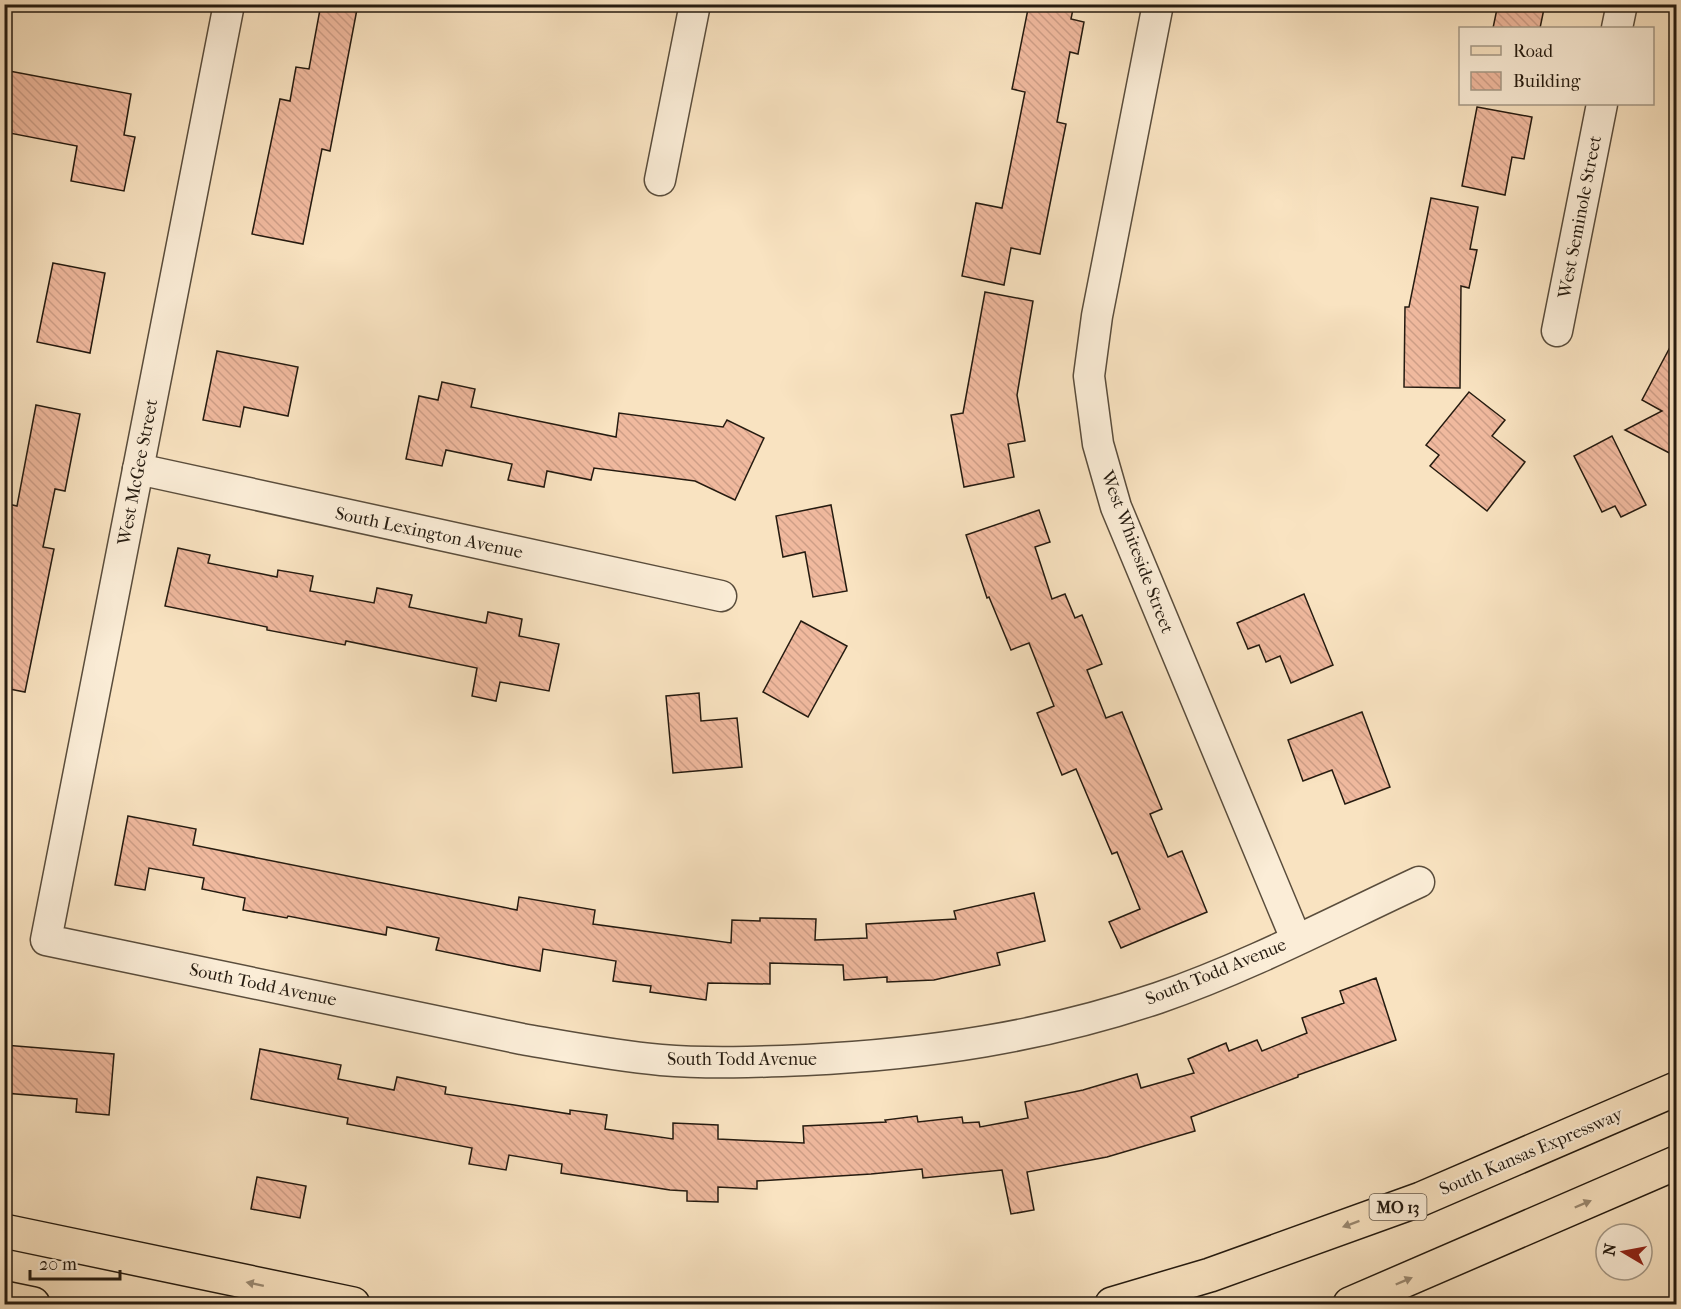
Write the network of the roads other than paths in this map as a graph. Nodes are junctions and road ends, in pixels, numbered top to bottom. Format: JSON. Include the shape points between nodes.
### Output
{"nodes":[{"id":1,"x":229,"y":4,"type":"edge"},
{"id":2,"x":695,"y":4,"type":"edge"},
{"id":3,"x":1158,"y":4,"type":"edge"},
{"id":4,"x":1622,"y":4,"type":"edge"},
{"id":5,"x":1617,"y":27,"type":"edge"},
{"id":6,"x":1602,"y":105,"type":"edge"},
{"id":7,"x":660,"y":180,"type":"dead end"},
{"id":8,"x":1557,"y":331,"type":"dead end"},
{"id":9,"x":138,"y":469,"type":"junction"},
{"id":10,"x":721,"y":596,"type":"dead end"},
{"id":11,"x":1419,"y":882,"type":"dead end"},
{"id":12,"x":46,"y":939,"type":"joint"},
{"id":13,"x":1296,"y":939,"type":"junction"},
{"id":14,"x":1677,"y":1089,"type":"edge"},
{"id":15,"x":1677,"y":1163,"type":"edge"},
{"id":16,"x":4,"y":1231,"type":"edge"},
{"id":17,"x":4,"y":1298,"type":"edge"},
{"id":18,"x":33,"y":1305,"type":"edge"},
{"id":19,"x":353,"y":1305,"type":"edge"},
{"id":20,"x":1112,"y":1305,"type":"edge"},
{"id":21,"x":1350,"y":1305,"type":"edge"}],
"edges":[{"from":1,"to":9,"type":"street","name":"West McGee Street"},
{"from":2,"to":7,"type":"street"},
{"from":3,"to":13,"type":"street","name":"West Whiteside Street","via":[[1097,316],[1089,376],[1098,444],[1116,507]]},
{"from":4,"to":5,"type":"street"},
{"from":6,"to":8,"type":"street","name":"West Seminole Street"},
{"from":9,"to":10,"type":"street","name":"South Lexington Avenue"},
{"from":9,"to":12,"type":"street","name":"West McGee Street"},
{"from":11,"to":13,"type":"street","name":"South Todd Avenue"},
{"from":12,"to":13,"type":"street","name":"South Todd Avenue","via":[[534,1041],[662,1060],[723,1062],[902,1054],[1022,1035],[1160,997]]},
{"from":14,"to":20,"type":"main road","name":"South Kansas Expressway","number":"MO 13","one_way":true,"via":[[1421,1199],[1210,1275]]},
{"from":21,"to":15,"type":"main road","one_way":true},
{"from":19,"to":16,"type":"main road","one_way":true},
{"from":17,"to":18,"type":"main road"}]}
